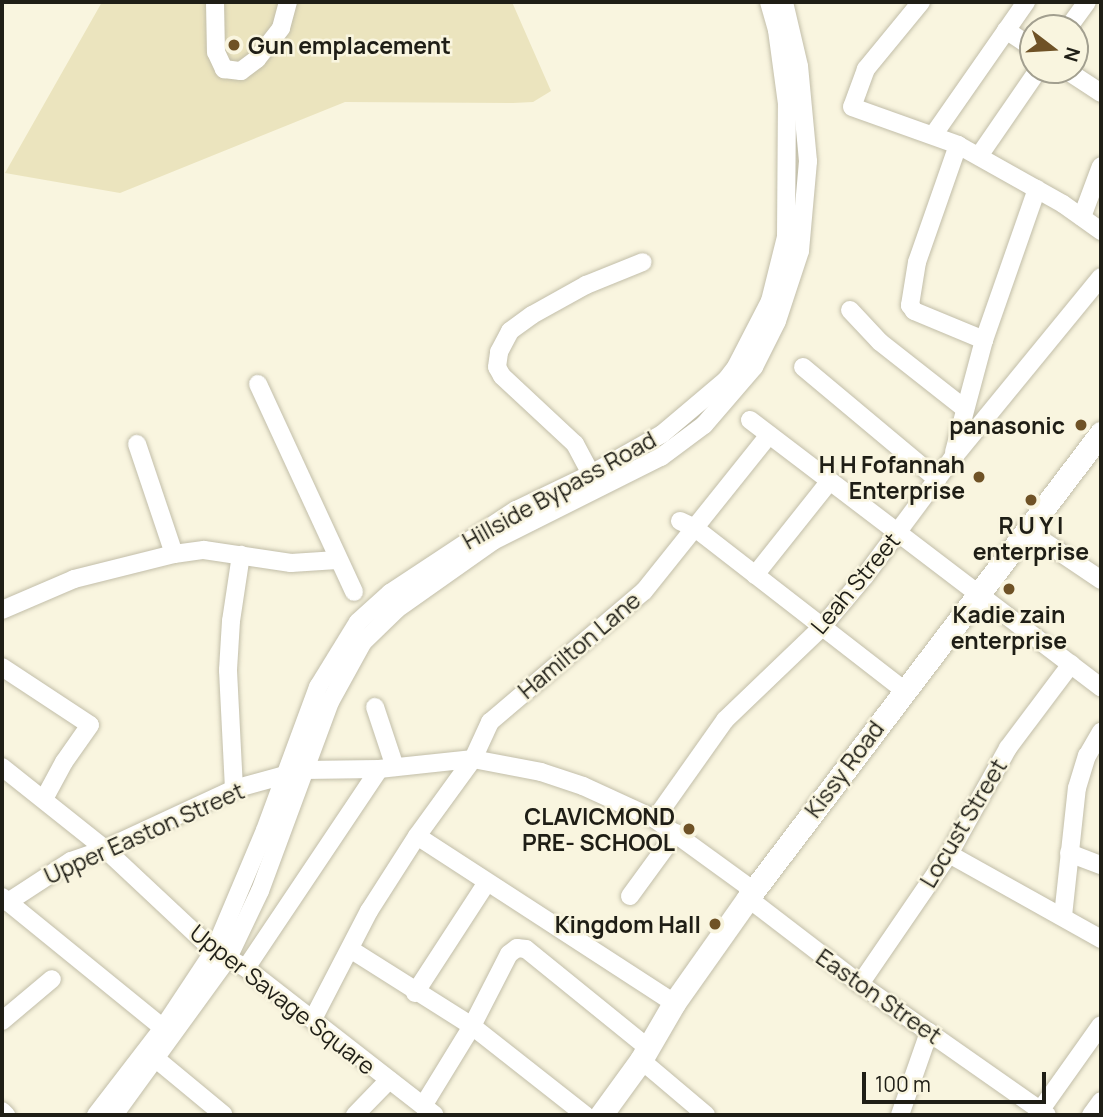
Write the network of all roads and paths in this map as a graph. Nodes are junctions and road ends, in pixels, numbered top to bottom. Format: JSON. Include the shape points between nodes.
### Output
{"nodes":[{"id":1,"x":215,"y":2,"type":"edge"},
{"id":2,"x":288,"y":2,"type":"edge"},
{"id":3,"x":769,"y":2,"type":"edge"},
{"id":4,"x":784,"y":2,"type":"edge"},
{"id":5,"x":921,"y":2,"type":"edge"},
{"id":6,"x":1015,"y":6,"type":"edge"},
{"id":7,"x":1006,"y":30,"type":"junction"},
{"id":8,"x":1019,"y":39,"type":"edge"},
{"id":9,"x":1028,"y":84,"type":"edge"},
{"id":10,"x":934,"y":134,"type":"junction"},
{"id":11,"x":958,"y":145,"type":"junction"},
{"id":12,"x":979,"y":156,"type":"junction"},
{"id":13,"x":1101,"y":166,"type":"edge"},
{"id":14,"x":1037,"y":189,"type":"junction"},
{"id":15,"x":1082,"y":216,"type":"junction"},
{"id":16,"x":1101,"y":231,"type":"edge"},
{"id":17,"x":643,"y":262,"type":"dead end"},
{"id":18,"x":1101,"y":276,"type":"edge"},
{"id":19,"x":850,"y":310,"type":"dead end"},
{"id":20,"x":984,"y":340,"type":"junction"},
{"id":21,"x":803,"y":367,"type":"dead end"},
{"id":22,"x":258,"y":384,"type":"dead end"},
{"id":23,"x":964,"y":408,"type":"junction"},
{"id":24,"x":750,"y":420,"type":"dead end"},
{"id":25,"x":1101,"y":433,"type":"edge"},
{"id":26,"x":769,"y":435,"type":"junction"},
{"id":27,"x":137,"y":444,"type":"dead end"},
{"id":28,"x":952,"y":458,"type":"junction"},
{"id":29,"x":590,"y":474,"type":"junction"},
{"id":30,"x":937,"y":479,"type":"junction"},
{"id":31,"x":829,"y":482,"type":"junction"},
{"id":32,"x":687,"y":524,"type":"junction"},
{"id":33,"x":1027,"y":530,"type":"junction"},
{"id":34,"x":897,"y":534,"type":"junction"},
{"id":35,"x":174,"y":554,"type":"junction"},
{"id":36,"x":241,"y":555,"type":"junction"},
{"id":37,"x":337,"y":560,"type":"junction"},
{"id":38,"x":755,"y":575,"type":"junction"},
{"id":39,"x":1101,"y":580,"type":"edge"},
{"id":40,"x":354,"y":592,"type":"dead end"},
{"id":41,"x":978,"y":594,"type":"junction"},
{"id":42,"x":2,"y":610,"type":"edge"},
{"id":43,"x":821,"y":627,"type":"junction"},
{"id":44,"x":1071,"y":664,"type":"junction"},
{"id":45,"x":2,"y":667,"type":"edge"},
{"id":46,"x":1101,"y":687,"type":"edge"},
{"id":47,"x":904,"y":690,"type":"junction"},
{"id":48,"x":375,"y":706,"type":"dead end"},
{"id":49,"x":1101,"y":732,"type":"edge"},
{"id":50,"x":473,"y":759,"type":"junction"},
{"id":51,"x":2,"y":767,"type":"edge"},
{"id":52,"x":387,"y":768,"type":"junction"},
{"id":53,"x":303,"y":770,"type":"junction"},
{"id":54,"x":284,"y":776,"type":"junction"},
{"id":55,"x":234,"y":789,"type":"junction"},
{"id":56,"x":44,"y":799,"type":"junction"},
{"id":57,"x":656,"y":819,"type":"junction"},
{"id":58,"x":676,"y":833,"type":"junction"},
{"id":59,"x":417,"y":836,"type":"junction"},
{"id":60,"x":105,"y":849,"type":"junction"},
{"id":61,"x":1069,"y":852,"type":"junction"},
{"id":62,"x":948,"y":854,"type":"junction"},
{"id":63,"x":1101,"y":864,"type":"edge"},
{"id":64,"x":487,"y":882,"type":"junction"},
{"id":65,"x":751,"y":894,"type":"junction"},
{"id":66,"x":630,"y":896,"type":"dead end"},
{"id":67,"x":5,"y":899,"type":"edge"},
{"id":68,"x":1063,"y":916,"type":"junction"},
{"id":69,"x":1101,"y":939,"type":"edge"},
{"id":70,"x":350,"y":949,"type":"junction"},
{"id":71,"x":221,"y":955,"type":"junction"},
{"id":72,"x":246,"y":968,"type":"junction"},
{"id":73,"x":51,"y":979,"type":"dead end"},
{"id":74,"x":860,"y":984,"type":"junction"},
{"id":75,"x":415,"y":993,"type":"junction"},
{"id":76,"x":674,"y":1003,"type":"junction"},
{"id":77,"x":313,"y":1019,"type":"junction"},
{"id":78,"x":2,"y":1021,"type":"edge"},
{"id":79,"x":1101,"y":1025,"type":"edge"},
{"id":80,"x":472,"y":1026,"type":"junction"},
{"id":81,"x":163,"y":1028,"type":"junction"},
{"id":82,"x":929,"y":1032,"type":"junction"},
{"id":83,"x":644,"y":1054,"type":"junction"},
{"id":84,"x":155,"y":1058,"type":"junction"},
{"id":85,"x":389,"y":1080,"type":"junction"},
{"id":86,"x":1101,"y":1101,"type":"edge"},
{"id":87,"x":2,"y":1111,"type":"edge"},
{"id":88,"x":429,"y":1111,"type":"edge"},
{"id":89,"x":1041,"y":1114,"type":"edge"},
{"id":90,"x":6,"y":1115,"type":"edge"},
{"id":91,"x":96,"y":1115,"type":"edge"},
{"id":92,"x":114,"y":1115,"type":"edge"},
{"id":93,"x":224,"y":1115,"type":"edge"},
{"id":94,"x":355,"y":1115,"type":"edge"},
{"id":95,"x":585,"y":1115,"type":"edge"},
{"id":96,"x":601,"y":1115,"type":"edge"},
{"id":97,"x":706,"y":1115,"type":"edge"},
{"id":98,"x":900,"y":1115,"type":"edge"},
{"id":99,"x":1091,"y":1115,"type":"edge"}],
"edges":[{"from":1,"to":2,"type":"street","via":[[216,52],[223,69],[241,71],[257,59],[281,28]]},
{"from":3,"to":29,"type":"street","name":"Hillside Bypass Road","via":[[787,104],[788,216],[770,301],[726,380],[662,434]]},
{"from":4,"to":53,"type":"street","name":"Hillside Bypass Road","via":[[799,66],[808,161],[800,251],[777,321],[754,367],[704,425],[661,457],[493,541],[397,609],[363,642],[347,669]]},
{"from":5,"to":10,"type":"street","via":[[870,62],[852,107]]},
{"from":6,"to":7,"type":"street"},
{"from":7,"to":8,"type":"street"},
{"from":7,"to":10,"type":"street"},
{"from":9,"to":12,"type":"street"},
{"from":10,"to":11,"type":"street"},
{"from":11,"to":12,"type":"street"},
{"from":11,"to":20,"type":"street","via":[[917,262],[910,305],[914,311]]},
{"from":12,"to":14,"type":"street"},
{"from":13,"to":15,"type":"street"},
{"from":14,"to":15,"type":"street"},
{"from":14,"to":20,"type":"street"},
{"from":15,"to":16,"type":"street"},
{"from":17,"to":29,"type":"street","via":[[586,285],[531,315],[510,331],[499,352],[497,367],[502,376],[575,443]]},
{"from":18,"to":28,"type":"street","name":"Leah Street"},
{"from":19,"to":23,"type":"street","via":[[880,342]]},
{"from":20,"to":23,"type":"street"},
{"from":21,"to":30,"type":"street"},
{"from":22,"to":37,"type":"street"},
{"from":23,"to":28,"type":"street"},
{"from":24,"to":26,"type":"street"},
{"from":25,"to":33,"type":"main road","name":"Kissy Road"},
{"from":26,"to":31,"type":"street"},
{"from":26,"to":32,"type":"street","name":"Hamilton Lane"},
{"from":27,"to":35,"type":"street"},
{"from":28,"to":30,"type":"street","name":"Leah Street"},
{"from":29,"to":54,"type":"street","name":"Hillside Bypass Road","via":[[516,510],[376,604],[347,635],[330,664]]},
{"from":30,"to":34,"type":"street","name":"Leah Street"},
{"from":31,"to":34,"type":"street"},
{"from":31,"to":38,"type":"street"},
{"from":32,"to":38,"type":"street"},
{"from":32,"to":50,"type":"street","name":"Hamilton Lane","via":[[644,591],[490,722]]},
{"from":33,"to":39,"type":"street"},
{"from":33,"to":41,"type":"main road","name":"Kissy Road"},
{"from":34,"to":41,"type":"street"},
{"from":34,"to":43,"type":"street","name":"Leah Street"},
{"from":35,"to":36,"type":"street","via":[[204,550]]},
{"from":35,"to":42,"type":"street","via":[[75,579]]},
{"from":36,"to":37,"type":"street","via":[[291,563]]},
{"from":36,"to":55,"type":"street","via":[[230,621],[228,670]]},
{"from":37,"to":40,"type":"street"},
{"from":38,"to":43,"type":"street"},
{"from":41,"to":44,"type":"street"},
{"from":41,"to":47,"type":"main road","name":"Kissy Road"},
{"from":43,"to":47,"type":"street"},
{"from":43,"to":57,"type":"street","name":"Leah Street","via":[[725,720]]},
{"from":44,"to":46,"type":"street"},
{"from":44,"to":62,"type":"street","name":"Locust Street","via":[[1008,748]]},
{"from":45,"to":56,"type":"street","via":[[90,725]]},
{"from":47,"to":65,"type":"main road","name":"Kissy Road"},
{"from":48,"to":52,"type":"street"},
{"from":49,"to":61,"type":"street","via":[[1077,788]]},
{"from":50,"to":52,"type":"street","name":"Upper Easton Street"},
{"from":50,"to":57,"type":"street","name":"Upper Easton Street","via":[[573,782]]},
{"from":50,"to":59,"type":"street","name":"Hamilton Lane"},
{"from":51,"to":56,"type":"street","name":"Upper Savage Square"},
{"from":52,"to":53,"type":"street","name":"Upper Easton Street"},
{"from":52,"to":72,"type":"street"},
{"from":53,"to":54,"type":"street","name":"Upper Easton Street"},
{"from":53,"to":71,"type":"street","name":"Hillside Bypass Road","via":[[260,891]]},
{"from":54,"to":55,"type":"street","name":"Upper Easton Street"},
{"from":54,"to":71,"type":"street","name":"Hillside Bypass Road"},
{"from":55,"to":60,"type":"street","name":"Upper Easton Street"},
{"from":56,"to":60,"type":"street","name":"Upper Savage Square"},
{"from":57,"to":58,"type":"street","name":"Upper Easton Street"},
{"from":58,"to":65,"type":"street","name":"Upper Easton Street"},
{"from":58,"to":66,"type":"street"},
{"from":59,"to":64,"type":"street"},
{"from":59,"to":70,"type":"street","name":"Hamilton Lane"},
{"from":60,"to":67,"type":"street","name":"Upper Easton Street","via":[[71,861]]},
{"from":60,"to":71,"type":"street","name":"Upper Savage Square"},
{"from":61,"to":63,"type":"street"},
{"from":61,"to":68,"type":"street"},
{"from":62,"to":68,"type":"street"},
{"from":62,"to":74,"type":"street","name":"Locust Street"},
{"from":64,"to":75,"type":"street"},
{"from":64,"to":76,"type":"street"},
{"from":65,"to":74,"type":"street","name":"Easton Street"},
{"from":65,"to":76,"type":"main road","name":"Kissy Road"},
{"from":67,"to":81,"type":"street"},
{"from":68,"to":69,"type":"street"},
{"from":70,"to":75,"type":"street"},
{"from":70,"to":77,"type":"street","name":"Hamilton Lane"},
{"from":71,"to":72,"type":"street","name":"Upper Savage Square"},
{"from":71,"to":81,"type":"street","name":"Hillside Bypass Road"},
{"from":71,"to":84,"type":"street","name":"Hillside Bypass Road"},
{"from":72,"to":77,"type":"street","name":"Upper Savage Square"},
{"from":73,"to":78,"type":"street"},
{"from":74,"to":82,"type":"street","name":"Easton Street"},
{"from":75,"to":80,"type":"street"},
{"from":76,"to":83,"type":"main road","name":"Kissy Road"},
{"from":77,"to":85,"type":"street","name":"Upper Savage Square"},
{"from":79,"to":89,"type":"street"},
{"from":80,"to":83,"type":"street","via":[[509,954],[526,949]]},
{"from":80,"to":88,"type":"street"},
{"from":80,"to":95,"type":"street"},
{"from":81,"to":91,"type":"street","name":"Hillside Bypass Road"},
{"from":82,"to":89,"type":"street","name":"Easton Street"},
{"from":82,"to":98,"type":"street"},
{"from":83,"to":96,"type":"main road","name":"Kissy Road"},
{"from":83,"to":97,"type":"street"},
{"from":84,"to":92,"type":"street","name":"Hillside Bypass Road"},
{"from":84,"to":93,"type":"street"},
{"from":85,"to":88,"type":"street","name":"Upper Savage Square"},
{"from":85,"to":94,"type":"street"},
{"from":86,"to":99,"type":"street"},
{"from":87,"to":90,"type":"street"}]}
